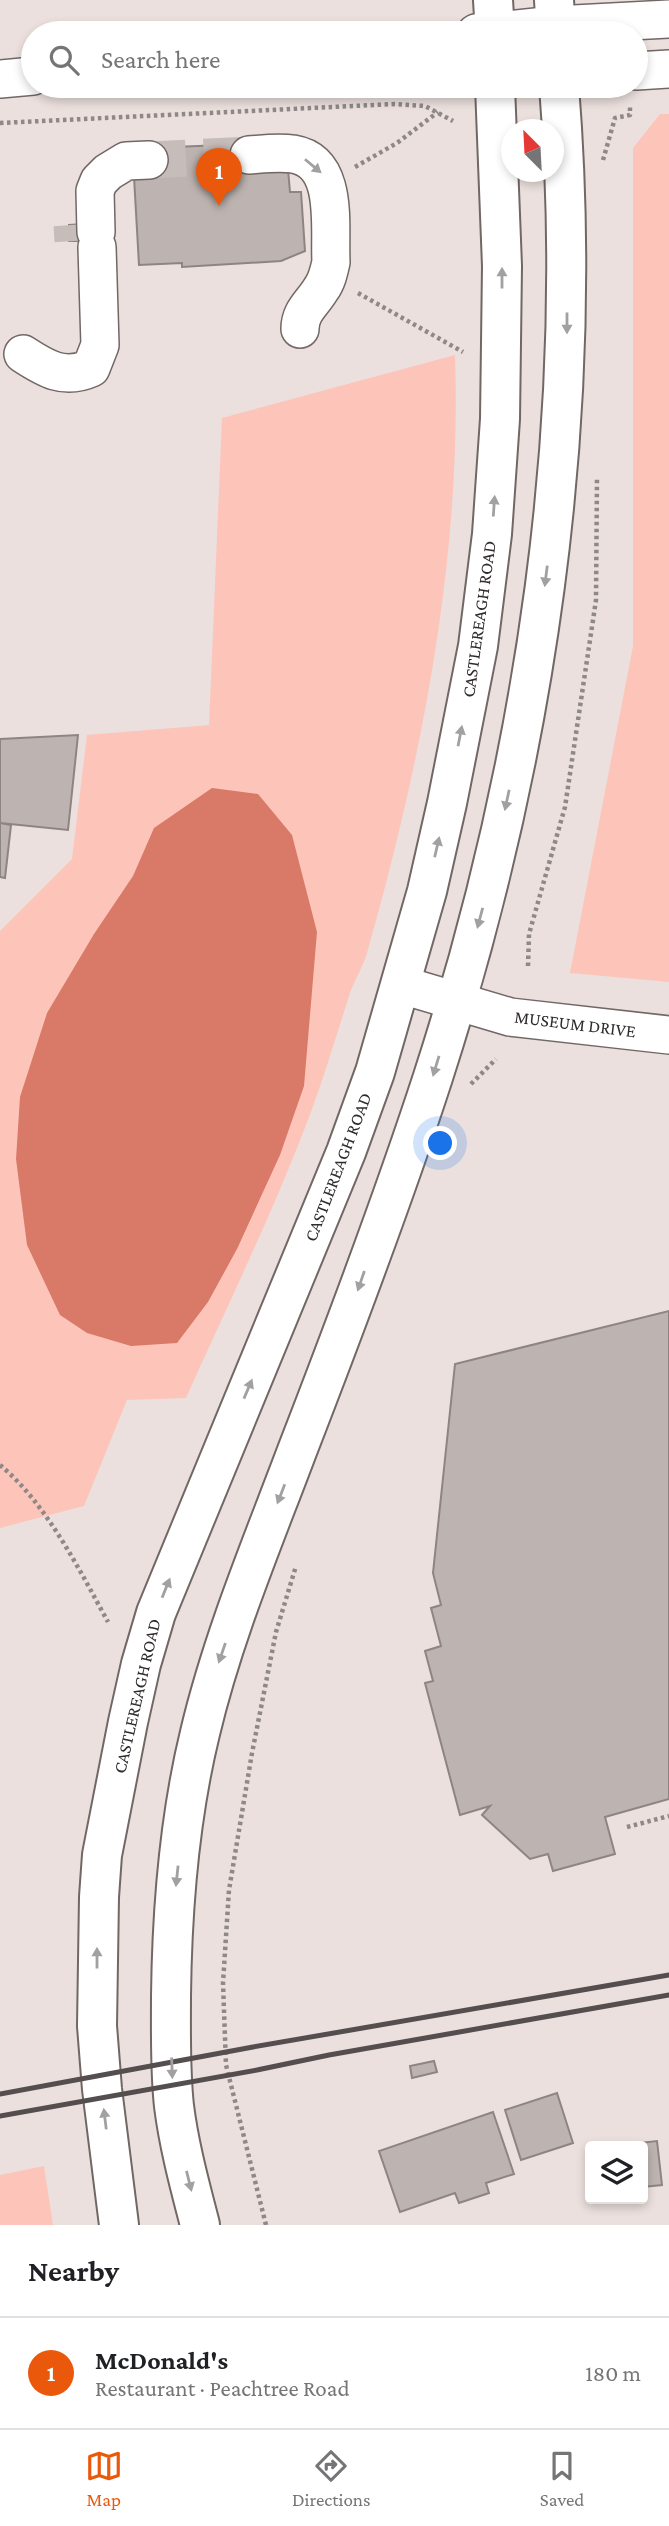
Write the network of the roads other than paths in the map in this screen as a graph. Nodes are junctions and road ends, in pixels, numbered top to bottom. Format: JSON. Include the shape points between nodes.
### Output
{"nodes":[{"id":1,"x":555,"y":19,"type":"edge"},
{"id":2,"x":669,"y":19,"type":"edge"},
{"id":3,"x":529,"y":21,"type":"edge"},
{"id":4,"x":669,"y":69,"type":"edge"},
{"id":5,"x":648,"y":70,"type":"edge"},
{"id":6,"x":21,"y":77,"type":"edge"},
{"id":7,"x":0,"y":79,"type":"edge"},
{"id":8,"x":495,"y":98,"type":"edge"},
{"id":9,"x":560,"y":98,"type":"edge"},
{"id":10,"x":249,"y":155,"type":"tunnel mouth"},
{"id":11,"x":137,"y":161,"type":"tunnel mouth"},
{"id":12,"x":300,"y":329,"type":"dead end"},
{"id":13,"x":23,"y":354,"type":"dead end"},
{"id":14,"x":402,"y":985,"type":"junction"},
{"id":15,"x":456,"y":1001,"type":"junction"},
{"id":16,"x":669,"y":1035,"type":"edge"},
{"id":17,"x":119,"y":2225,"type":"edge"},
{"id":18,"x":200,"y":2225,"type":"edge"}],
"edges":[{"from":1,"to":2,"type":"street"},
{"from":1,"to":3,"type":"street"},
{"from":4,"to":5,"type":"street"},
{"from":6,"to":7,"type":"street"},
{"from":14,"to":8,"type":"main road","name":"CASTLEREAGH ROAD","one_way":true,"via":[[447,803],[478,646],[492,534],[503,341]]},
{"from":9,"to":15,"type":"main road","one_way":true,"via":[[567,331],[547,572],[496,852]]},
{"from":10,"to":12,"type":"street","one_way":true,"via":[[295,154],[319,169],[327,186],[329,273],[303,311]]},
{"from":11,"to":13,"type":"street","via":[[86,173],[73,187],[71,202],[85,236],[99,318],[96,360],[91,368],[66,374],[54,373]]},
{"from":14,"to":15,"type":"street","name":"MUSEUM DRIVE"},
{"from":17,"to":14,"type":"main road","name":"CASTLEREAGH ROAD","one_way":true,"via":[[97,2026],[99,1896],[102,1855],[133,1699],[156,1613],[346,1152]]},
{"from":15,"to":16,"type":"street","name":"MUSEUM DRIVE","via":[[526,1020]]},
{"from":15,"to":18,"type":"main road","one_way":true,"via":[[346,1324],[219,1661],[199,1737],[176,1878],[171,2035],[178,2136]]}]}
